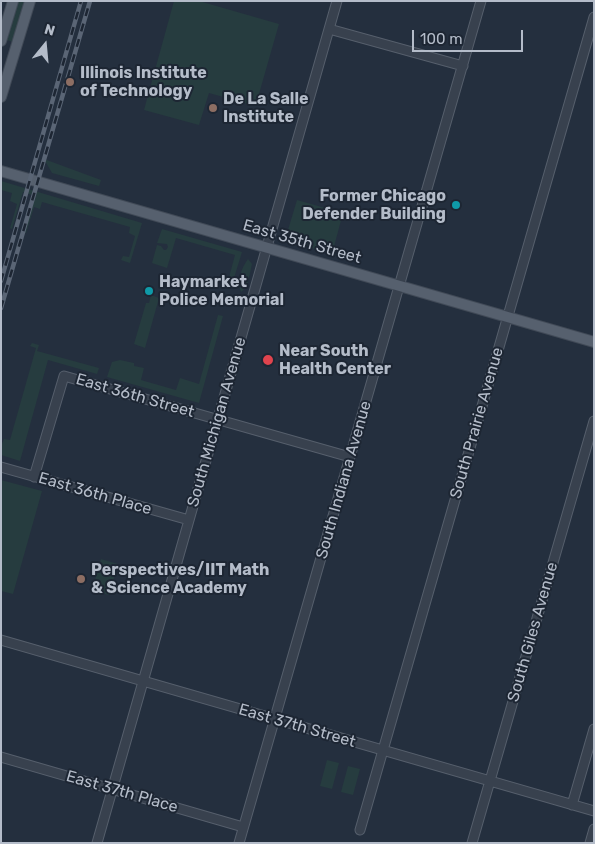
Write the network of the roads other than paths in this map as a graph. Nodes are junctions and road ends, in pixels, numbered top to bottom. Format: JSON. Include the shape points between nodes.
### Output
{"nodes":[{"id":1,"x":13,"y":1,"type":"edge"},
{"id":2,"x":30,"y":1,"type":"edge"},
{"id":3,"x":337,"y":1,"type":"edge"},
{"id":4,"x":482,"y":1,"type":"edge"},
{"id":5,"x":594,"y":17,"type":"edge"},
{"id":6,"x":329,"y":29,"type":"junction"},
{"id":7,"x":1,"y":41,"type":"edge"},
{"id":8,"x":463,"y":66,"type":"junction"},
{"id":9,"x":1,"y":97,"type":"edge"},
{"id":10,"x":1,"y":171,"type":"edge"},
{"id":11,"x":267,"y":248,"type":"junction"},
{"id":12,"x":399,"y":286,"type":"junction"},
{"id":13,"x":507,"y":317,"type":"junction"},
{"id":14,"x":594,"y":342,"type":"edge"},
{"id":15,"x":218,"y":419,"type":"junction"},
{"id":16,"x":594,"y":420,"type":"edge"},
{"id":17,"x":350,"y":457,"type":"junction"},
{"id":18,"x":1,"y":467,"type":"edge"},
{"id":19,"x":34,"y":477,"type":"junction"},
{"id":20,"x":189,"y":520,"type":"junction"},
{"id":21,"x":1,"y":640,"type":"edge"},
{"id":22,"x":143,"y":682,"type":"junction"},
{"id":23,"x":274,"y":720,"type":"junction"},
{"id":24,"x":594,"y":729,"type":"edge"},
{"id":25,"x":383,"y":751,"type":"junction"},
{"id":26,"x":1,"y":758,"type":"edge"},
{"id":27,"x":490,"y":781,"type":"junction"},
{"id":28,"x":112,"y":789,"type":"junction"},
{"id":29,"x":572,"y":805,"type":"junction"},
{"id":30,"x":594,"y":811,"type":"edge"},
{"id":31,"x":244,"y":827,"type":"junction"},
{"id":32,"x":594,"y":829,"type":"edge"},
{"id":33,"x":360,"y":830,"type":"dead end"},
{"id":34,"x":96,"y":843,"type":"edge"},
{"id":35,"x":239,"y":843,"type":"edge"},
{"id":36,"x":472,"y":843,"type":"edge"},
{"id":37,"x":590,"y":843,"type":"edge"}],
"edges":[{"from":1,"to":7,"type":"main road"},
{"from":2,"to":9,"type":"main road"},
{"from":3,"to":6,"type":"street","name":"South Michigan Avenue"},
{"from":4,"to":8,"type":"street","name":"South Indiana Avenue"},
{"from":5,"to":13,"type":"street","name":"South Prairie Avenue"},
{"from":6,"to":8,"type":"street"},
{"from":6,"to":11,"type":"street","name":"South Michigan Avenue"},
{"from":8,"to":12,"type":"street","name":"South Indiana Avenue"},
{"from":10,"to":11,"type":"main road","name":"East 35th Street"},
{"from":11,"to":12,"type":"main road","name":"East 35th Street"},
{"from":11,"to":15,"type":"street","name":"South Michigan Avenue"},
{"from":12,"to":13,"type":"main road","name":"East 35th Street"},
{"from":12,"to":17,"type":"street","name":"South Indiana Avenue"},
{"from":13,"to":14,"type":"main road","name":"East 35th Street"},
{"from":13,"to":25,"type":"street","name":"South Prairie Avenue"},
{"from":15,"to":17,"type":"street","name":"East 36th Street"},
{"from":15,"to":19,"type":"street","name":"East 36th Street","via":[[64,376]]},
{"from":15,"to":20,"type":"street","name":"South Michigan Avenue"},
{"from":16,"to":27,"type":"street","name":"South Giles Avenue"},
{"from":17,"to":23,"type":"street","name":"South Indiana Avenue"},
{"from":18,"to":19,"type":"street","name":"East 36th Place"},
{"from":19,"to":20,"type":"street","name":"East 36th Place"},
{"from":20,"to":22,"type":"street","name":"South Michigan Avenue"},
{"from":21,"to":22,"type":"street","name":"East 37th Street"},
{"from":22,"to":23,"type":"street","name":"East 37th Street"},
{"from":22,"to":28,"type":"street","name":"South Michigan Avenue"},
{"from":23,"to":25,"type":"street","name":"East 37th Street"},
{"from":23,"to":31,"type":"street","name":"South Indiana Avenue"},
{"from":24,"to":29,"type":"street"},
{"from":25,"to":27,"type":"street","name":"East 37th Street"},
{"from":25,"to":33,"type":"street","name":"South Prairie Avenue"},
{"from":26,"to":28,"type":"street","name":"East 37th Place"},
{"from":27,"to":29,"type":"street","name":"East 37th Street"},
{"from":27,"to":36,"type":"street","name":"South Giles Avenue"},
{"from":28,"to":31,"type":"street","name":"East 37th Place"},
{"from":28,"to":34,"type":"street","name":"South Michigan Avenue"},
{"from":29,"to":30,"type":"street","name":"East 37th Street"},
{"from":31,"to":35,"type":"street","name":"South Indiana Avenue"},
{"from":32,"to":37,"type":"street"}]}
